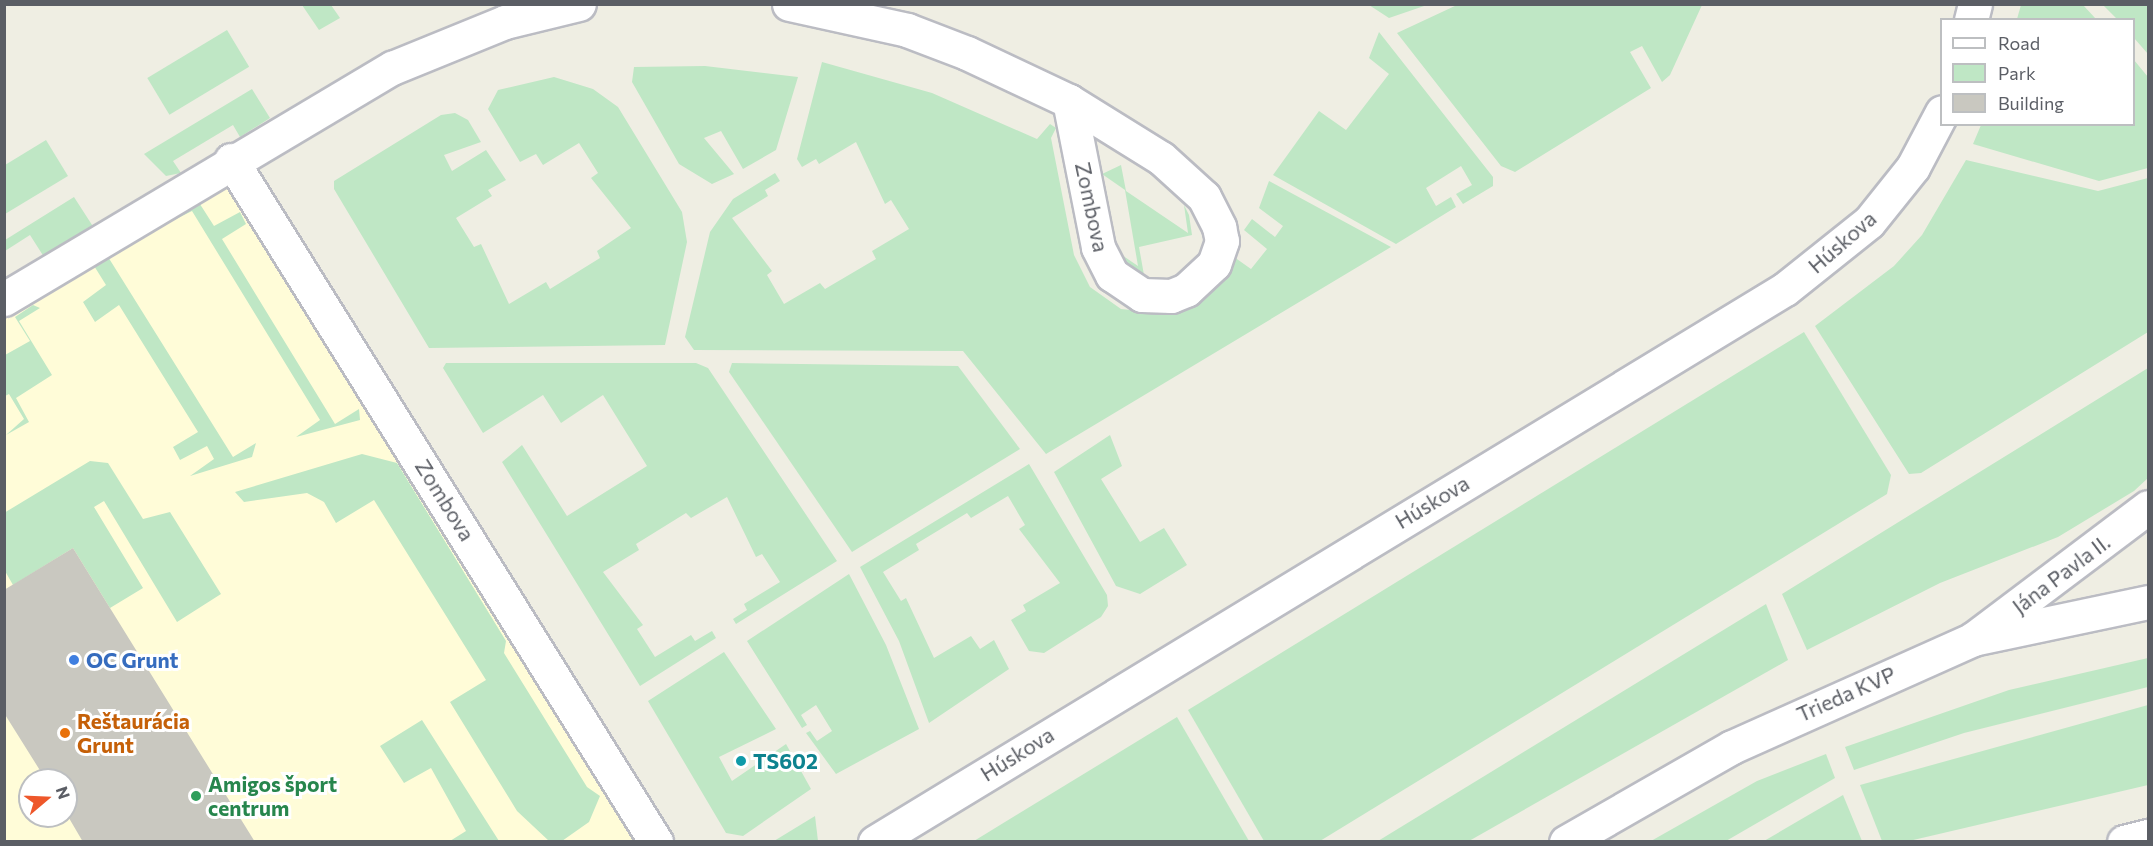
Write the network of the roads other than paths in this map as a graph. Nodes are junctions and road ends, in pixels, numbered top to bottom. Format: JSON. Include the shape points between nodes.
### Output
{"nodes":[{"id":1,"x":579,"y":4,"type":"edge"},
{"id":2,"x":789,"y":4,"type":"edge"},
{"id":3,"x":1068,"y":101,"type":"junction"},
{"id":4,"x":1940,"y":114,"type":"edge"},
{"id":5,"x":231,"y":160,"type":"junction"},
{"id":6,"x":4,"y":299,"type":"edge"},
{"id":7,"x":2148,"y":507,"type":"edge"},
{"id":8,"x":2148,"y":602,"type":"edge"},
{"id":9,"x":1972,"y":639,"type":"junction"},
{"id":10,"x":2148,"y":836,"type":"edge"},
{"id":11,"x":656,"y":842,"type":"edge"},
{"id":12,"x":875,"y":842,"type":"edge"},
{"id":13,"x":1566,"y":842,"type":"edge"},
{"id":14,"x":2124,"y":842,"type":"edge"}],
"edges":[{"from":1,"to":5,"type":"street","via":[[453,39],[392,68]]},
{"from":2,"to":3,"type":"street","name":"Zombova","via":[[907,30]]},
{"from":3,"to":3,"type":"street","name":"Zombova","via":[[1098,247],[1112,275],[1142,295],[1171,296],[1186,290],[1208,273],[1218,254],[1221,241],[1215,211],[1161,158]]},
{"from":4,"to":12,"type":"street","name":"Húskova","via":[[1913,167],[1869,222],[1785,289]]},
{"from":5,"to":6,"type":"street"},
{"from":5,"to":11,"type":"street","name":"Zombova"},
{"from":7,"to":9,"type":"street","name":"Jána Pavla II."},
{"from":8,"to":9,"type":"street","name":"Trieda KVP"},
{"from":9,"to":13,"type":"street","name":"Trieda KVP","via":[[1732,747]]},
{"from":10,"to":14,"type":"street"}]}
